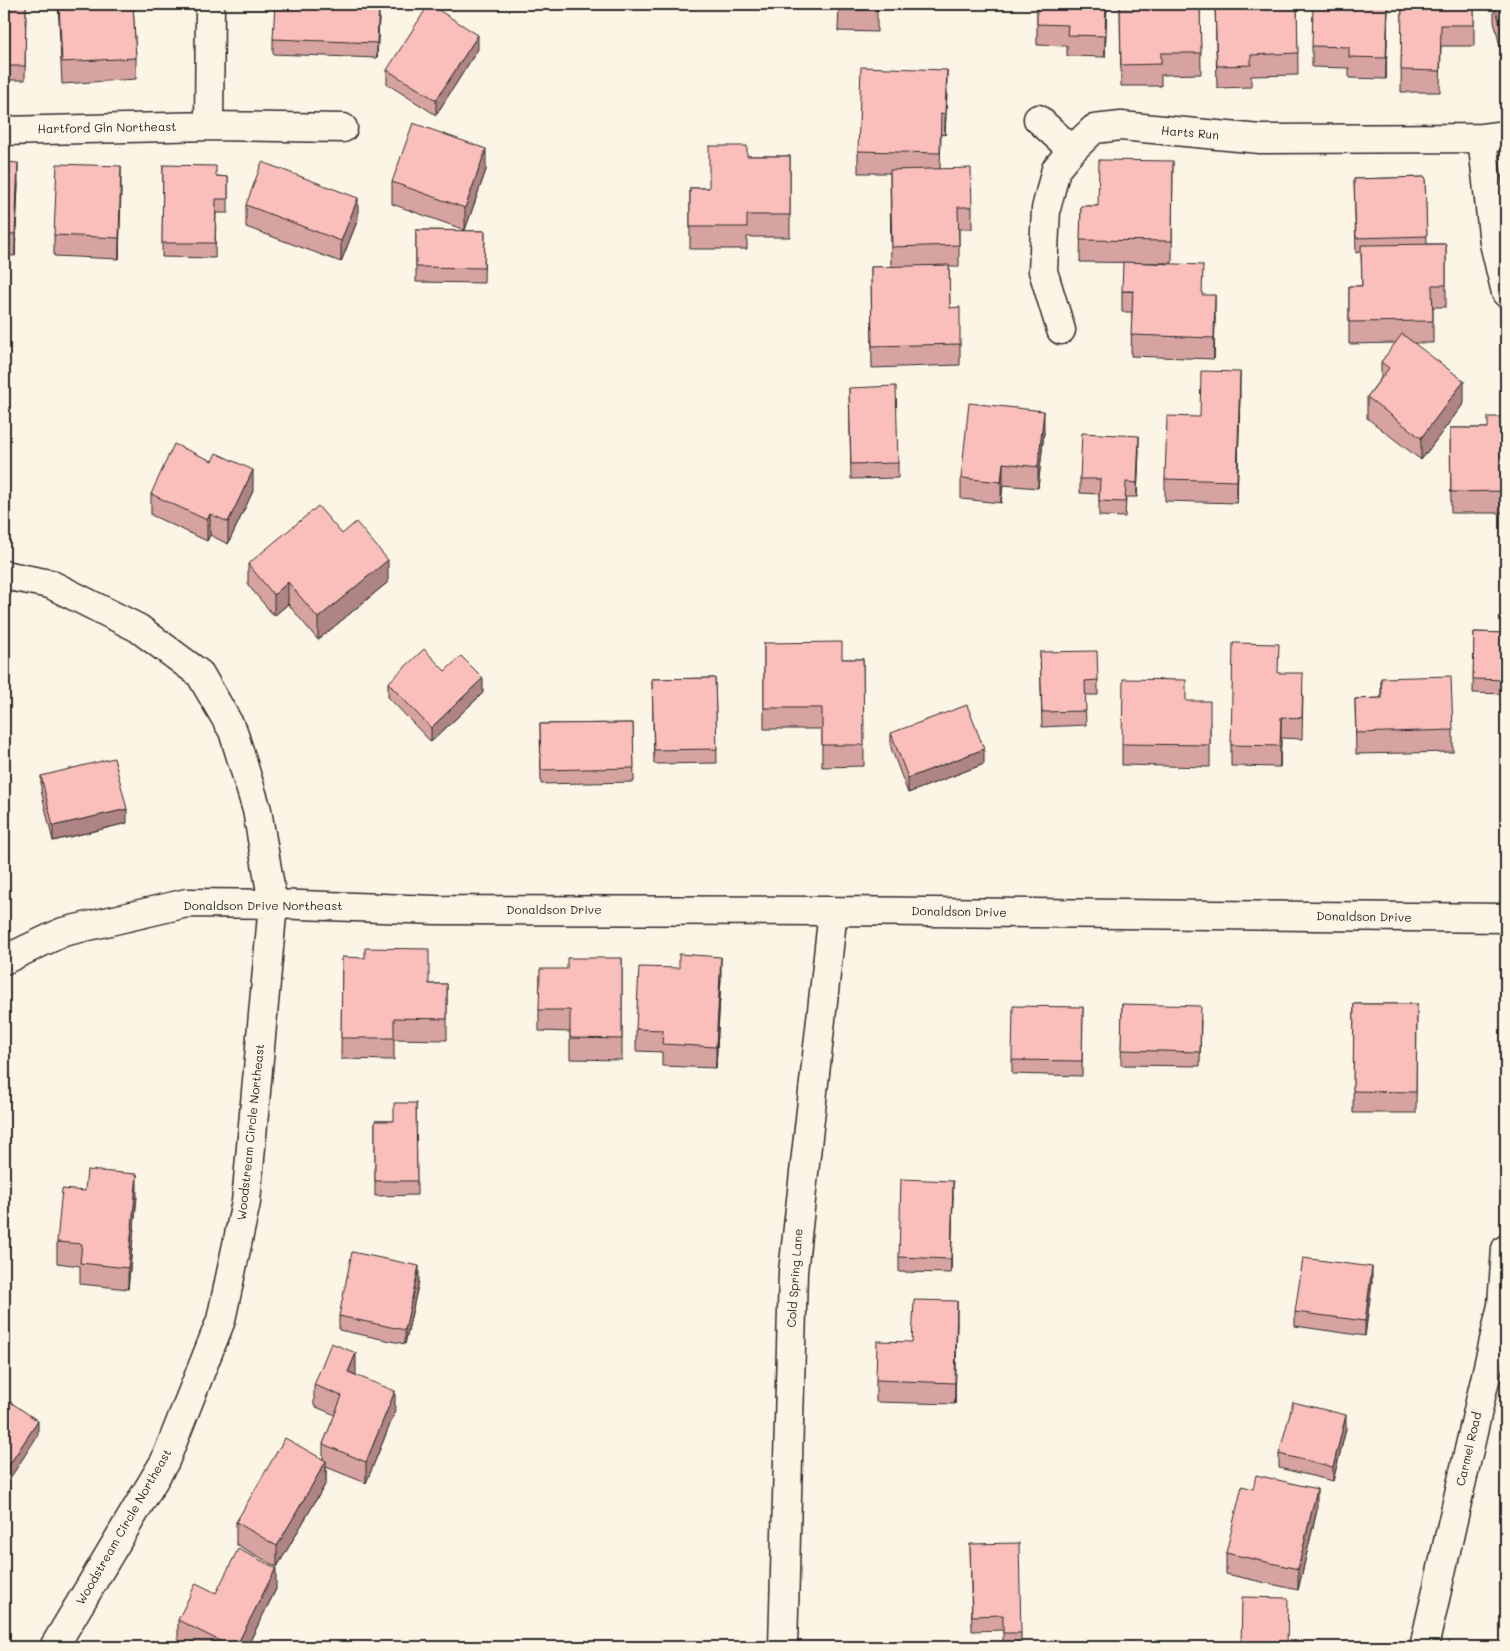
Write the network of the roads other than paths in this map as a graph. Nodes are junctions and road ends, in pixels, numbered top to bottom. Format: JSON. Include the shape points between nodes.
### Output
{"nodes":[{"id":1,"x":210,"y":4,"type":"edge"},
{"id":2,"x":1038,"y":118,"type":"dead end"},
{"id":3,"x":209,"y":126,"type":"junction"},
{"id":4,"x":343,"y":128,"type":"dead end"},
{"id":5,"x":4,"y":131,"type":"edge"},
{"id":6,"x":1494,"y":136,"type":"edge"},
{"id":7,"x":1072,"y":150,"type":"junction"},
{"id":8,"x":1506,"y":293,"type":"edge"},
{"id":9,"x":1061,"y":330,"type":"dead end"},
{"id":10,"x":4,"y":575,"type":"edge"},
{"id":11,"x":273,"y":904,"type":"junction"},
{"id":12,"x":412,"y":909,"type":"joint"},
{"id":13,"x":833,"y":911,"type":"junction"},
{"id":14,"x":1506,"y":918,"type":"edge"},
{"id":15,"x":4,"y":960,"type":"edge"},
{"id":16,"x":1506,"y":1249,"type":"edge"},
{"id":17,"x":54,"y":1647,"type":"edge"},
{"id":18,"x":784,"y":1647,"type":"edge"},
{"id":19,"x":1424,"y":1647,"type":"edge"}],
"edges":[{"from":1,"to":3,"type":"street"},
{"from":2,"to":7,"type":"street"},
{"from":3,"to":4,"type":"street","name":"Hartford Gln Northeast"},
{"from":3,"to":5,"type":"street","name":"Hartford Gln Northeast"},
{"from":6,"to":7,"type":"street","name":"Harts Run","via":[[1260,139],[1121,126],[1094,129]]},
{"from":6,"to":8,"type":"street","via":[[1494,242]]},
{"from":7,"to":9,"type":"street","name":"Harts Run","via":[[1056,169],[1046,209],[1044,239],[1044,271]]},
{"from":10,"to":11,"type":"street","name":"Woodstream Circle Northeast","via":[[50,584],[138,628],[200,674],[233,731],[257,810]]},
{"from":11,"to":12,"type":"street","name":"Donaldson Drive Northeast"},
{"from":11,"to":15,"type":"street","name":"Donaldson Drive Northeast","via":[[187,903],[63,932]]},
{"from":11,"to":17,"type":"street","name":"Woodstream Circle Northeast","via":[[246,1202],[221,1320],[165,1461]]},
{"from":12,"to":13,"type":"street","name":"Donaldson Drive"},
{"from":13,"to":14,"type":"street","name":"Donaldson Drive"},
{"from":13,"to":18,"type":"street","name":"Cold Spring Lane","via":[[793,1272]]},
{"from":16,"to":19,"type":"street","name":"Carmel Road","via":[[1502,1305]]}]}
